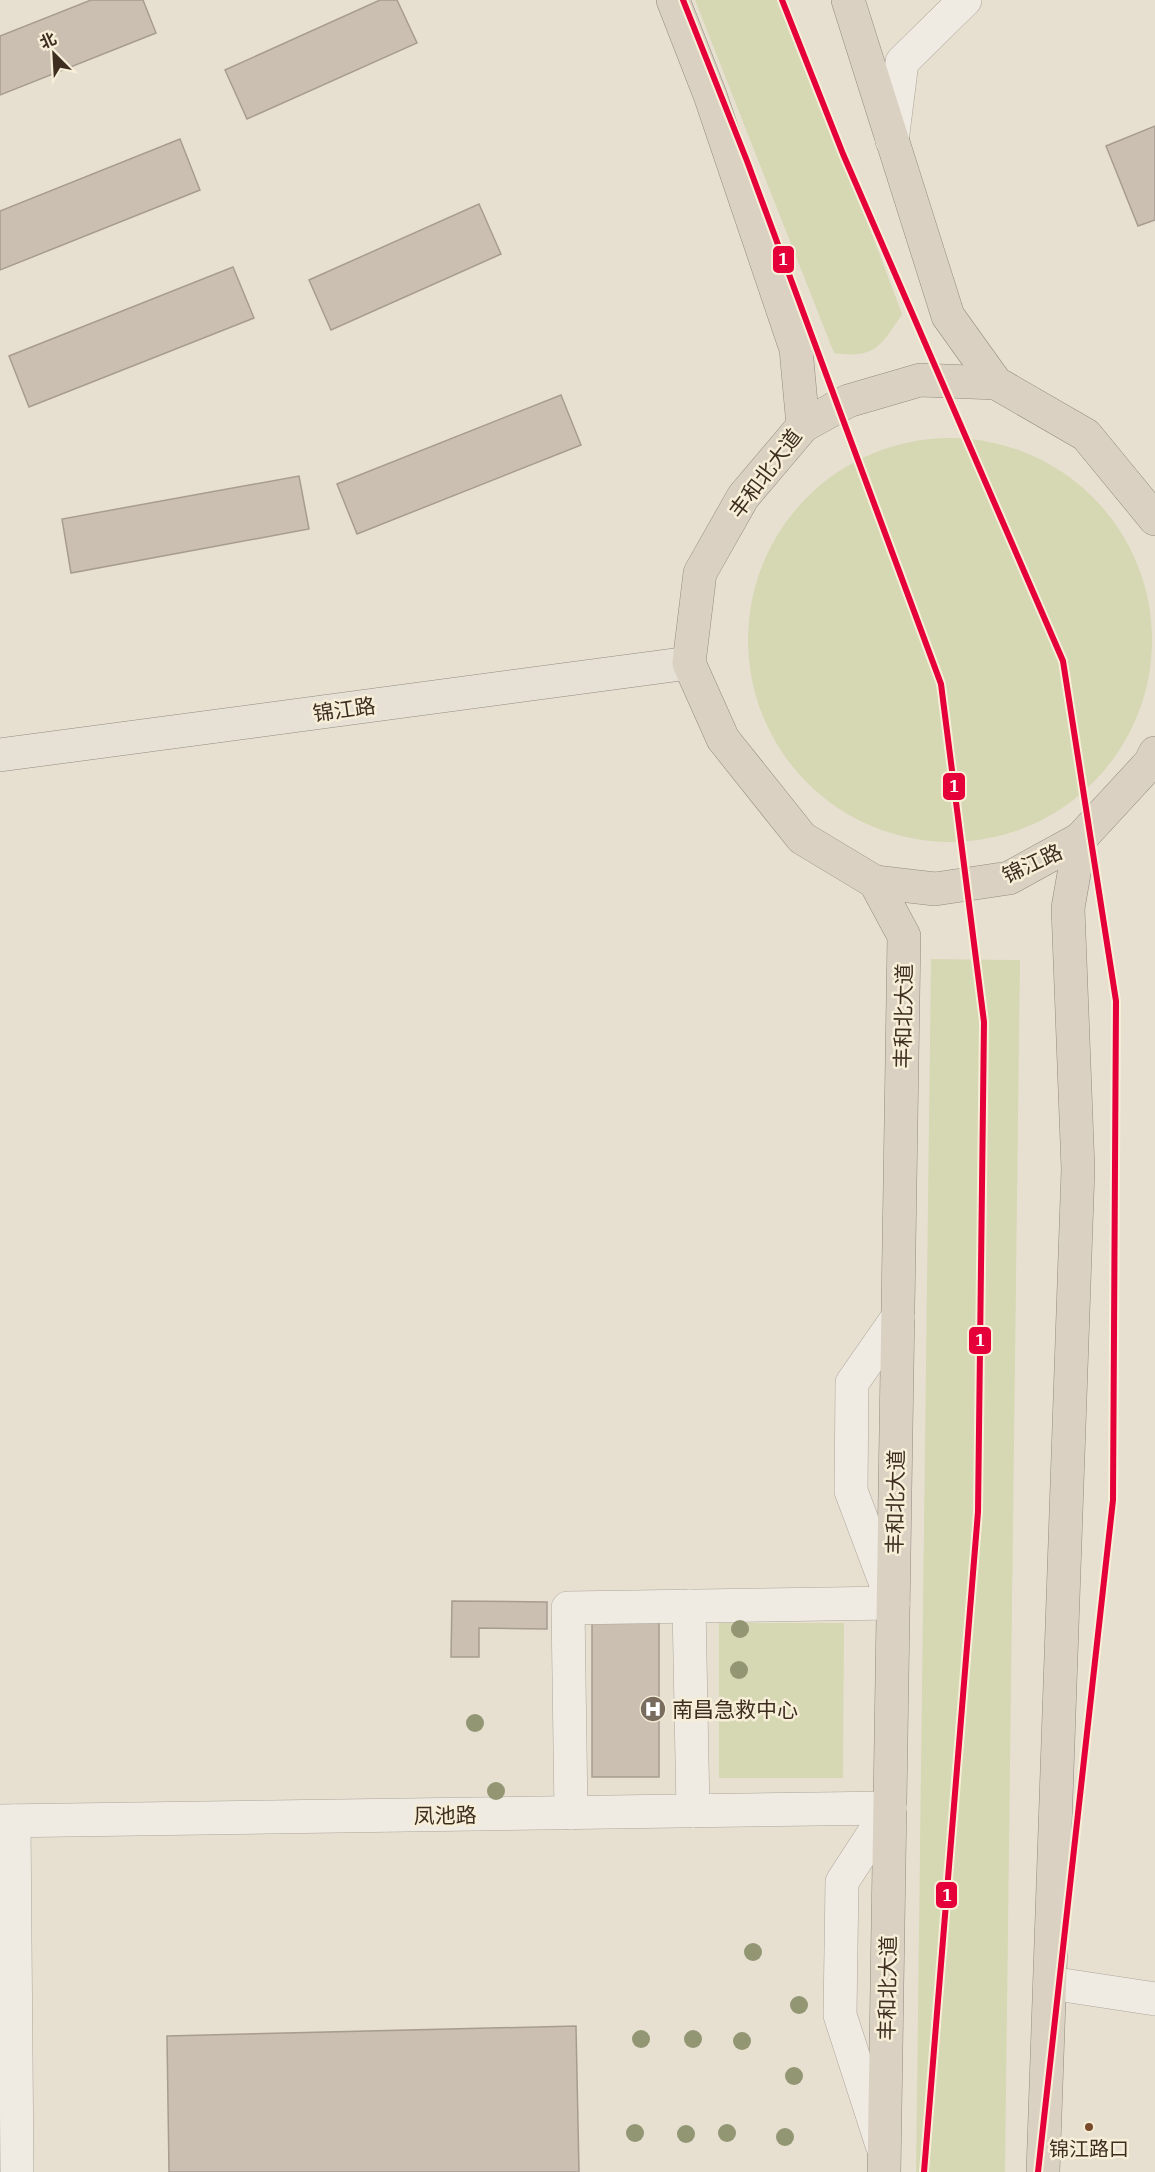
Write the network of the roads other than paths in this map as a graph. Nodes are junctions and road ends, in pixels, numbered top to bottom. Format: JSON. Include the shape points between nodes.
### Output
{"nodes":[{"id":1,"x":673,"y":0,"type":"edge"},
{"id":2,"x":848,"y":0,"type":"edge"},
{"id":3,"x":965,"y":0,"type":"edge"},
{"id":4,"x":892,"y":141,"type":"junction"},
{"id":5,"x":996,"y":383,"type":"junction"},
{"id":6,"x":803,"y":426,"type":"junction"},
{"id":7,"x":1155,"y":519,"type":"edge"},
{"id":8,"x":689,"y":663,"type":"junction"},
{"id":9,"x":1155,"y":753,"type":"edge"},
{"id":10,"x":0,"y":755,"type":"edge"},
{"id":11,"x":1080,"y":839,"type":"junction"},
{"id":12,"x":874,"y":882,"type":"junction"},
{"id":13,"x":898,"y":1317,"type":"junction"},
{"id":14,"x":893,"y":1603,"type":"junction"},
{"id":15,"x":689,"y":1606,"type":"junction"},
{"id":16,"x":890,"y":1808,"type":"junction"},
{"id":17,"x":693,"y":1811,"type":"junction"},
{"id":18,"x":571,"y":1813,"type":"junction"},
{"id":19,"x":7,"y":1821,"type":"edge"},
{"id":20,"x":1050,"y":1983,"type":"junction"},
{"id":21,"x":1155,"y":1999,"type":"edge"},
{"id":22,"x":885,"y":2162,"type":"edge"},
{"id":23,"x":17,"y":2172,"type":"edge"},
{"id":24,"x":1043,"y":2172,"type":"edge"}],
"edges":[{"from":1,"to":6,"type":"highway","name":"丰和北大道","via":[[711,95],[796,350]]},
{"from":2,"to":4,"type":"highway"},
{"from":3,"to":4,"type":"street","via":[[902,62]]},
{"from":4,"to":5,"type":"highway","via":[[948,316]]},
{"from":5,"to":6,"type":"highway","via":[[920,380],[848,401]]},
{"from":5,"to":7,"type":"highway","via":[[1086,435]]},
{"from":6,"to":8,"type":"highway","name":"丰和北大道","via":[[743,497],[700,573]]},
{"from":8,"to":10,"type":"main road","name":"锦江路"},
{"from":8,"to":12,"type":"highway","name":"丰和北大道","via":[[723,739],[802,838]]},
{"from":9,"to":11,"type":"highway"},
{"from":11,"to":12,"type":"highway","name":"锦江路","via":[[1010,878],[935,889]]},
{"from":11,"to":20,"type":"highway","via":[[1068,908],[1078,1169]]},
{"from":12,"to":13,"type":"highway","name":"丰和北大道","via":[[904,936]]},
{"from":13,"to":14,"type":"highway","name":"丰和北大道"},
{"from":13,"to":14,"type":"street","via":[[852,1383],[851,1491]]},
{"from":14,"to":15,"type":"street"},
{"from":14,"to":16,"type":"highway","name":"丰和北大道"},
{"from":15,"to":17,"type":"street"},
{"from":15,"to":18,"type":"street","via":[[568,1608]]},
{"from":16,"to":17,"type":"street","name":"凤池路"},
{"from":16,"to":22,"type":"highway","name":"丰和北大道"},
{"from":16,"to":22,"type":"street","via":[[842,1882],[840,2015]]},
{"from":17,"to":18,"type":"street","name":"凤池路"},
{"from":18,"to":19,"type":"street","name":"凤池路"},
{"from":19,"to":23,"type":"street"},
{"from":20,"to":21,"type":"street"},
{"from":20,"to":24,"type":"highway"}]}
